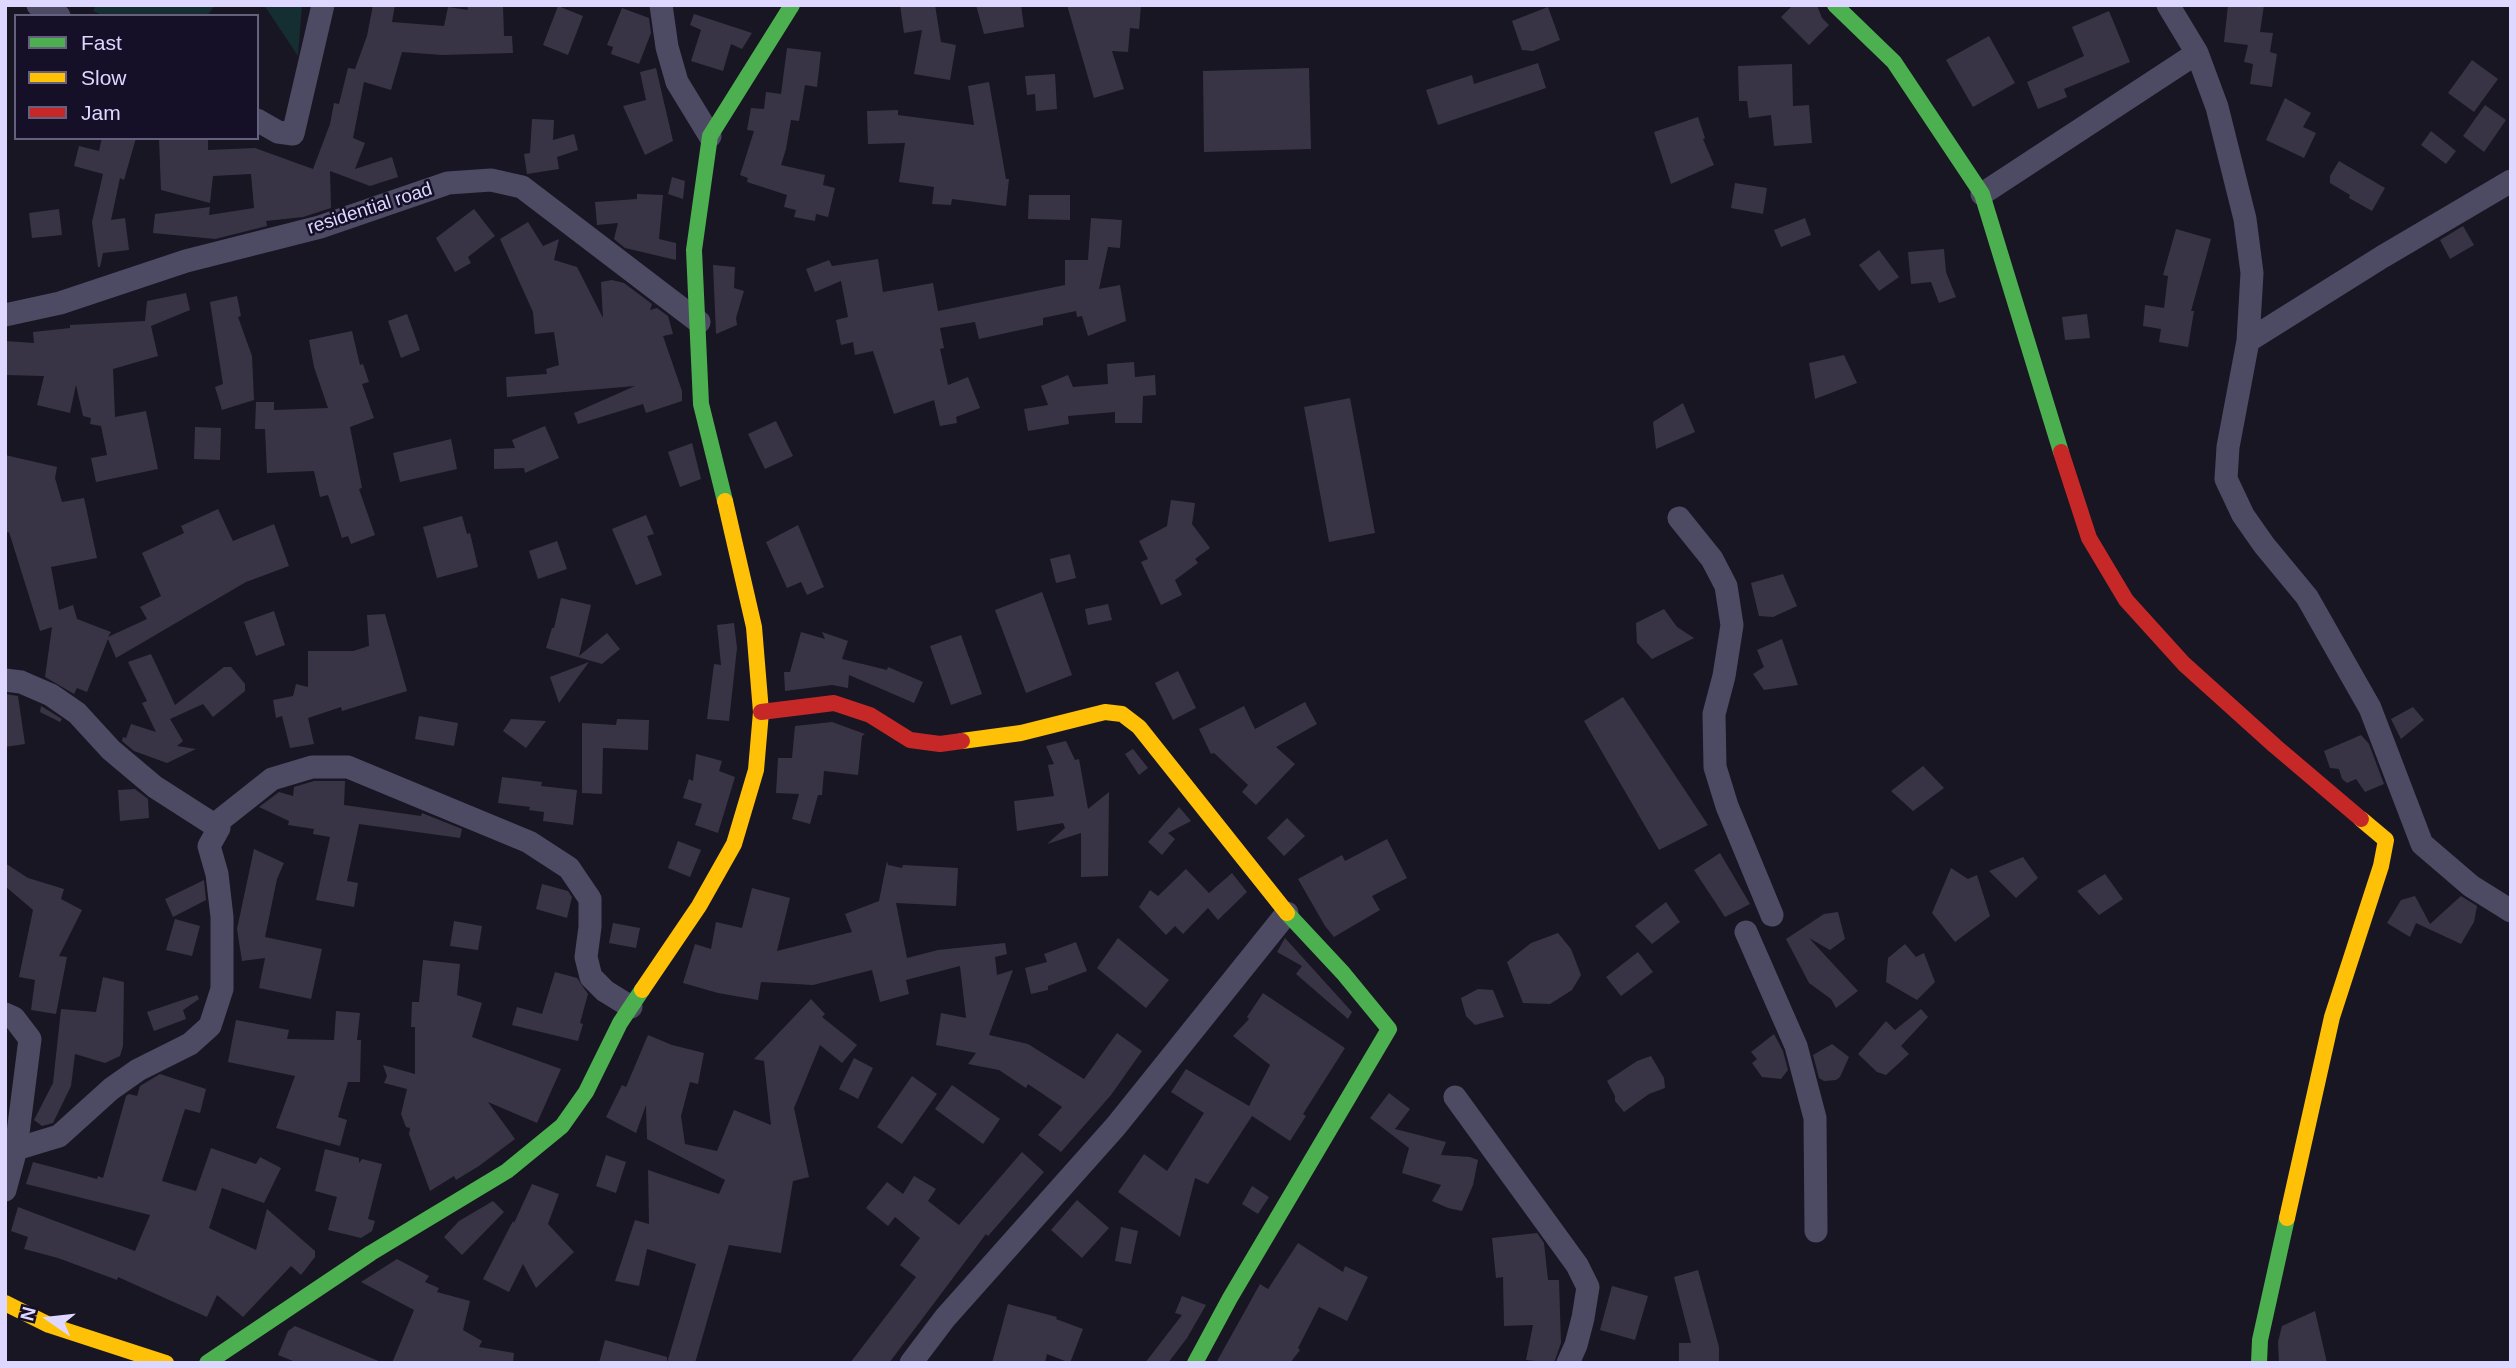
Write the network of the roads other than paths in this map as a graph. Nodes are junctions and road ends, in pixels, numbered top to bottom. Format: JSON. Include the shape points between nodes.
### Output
{"nodes":[{"id":1,"x":38,"y":5,"type":"edge"},
{"id":2,"x":323,"y":5,"type":"edge"},
{"id":3,"x":661,"y":5,"type":"edge"},
{"id":4,"x":792,"y":5,"type":"edge"},
{"id":5,"x":1835,"y":5,"type":"edge"},
{"id":6,"x":2168,"y":5,"type":"edge"},
{"id":7,"x":55,"y":14,"type":"edge"},
{"id":8,"x":2197,"y":53,"type":"junction"},
{"id":9,"x":259,"y":121,"type":"edge"},
{"id":10,"x":710,"y":136,"type":"junction"},
{"id":11,"x":2511,"y":181,"type":"edge"},
{"id":12,"x":1982,"y":194,"type":"junction"},
{"id":13,"x":5,"y":315,"type":"edge"},
{"id":14,"x":699,"y":322,"type":"junction"},
{"id":15,"x":2248,"y":341,"type":"junction"},
{"id":16,"x":1679,"y":518,"type":"dead end"},
{"id":17,"x":5,"y":680,"type":"edge"},
{"id":18,"x":761,"y":712,"type":"junction"},
{"id":19,"x":219,"y":828,"type":"junction"},
{"id":20,"x":2511,"y":911,"type":"edge"},
{"id":21,"x":1287,"y":914,"type":"junction"},
{"id":22,"x":1772,"y":915,"type":"dead end"},
{"id":23,"x":1746,"y":932,"type":"dead end"},
{"id":24,"x":632,"y":1007,"type":"junction"},
{"id":25,"x":5,"y":1014,"type":"edge"},
{"id":26,"x":1455,"y":1097,"type":"dead end"},
{"id":27,"x":16,"y":1149,"type":"junction"},
{"id":28,"x":5,"y":1190,"type":"edge"},
{"id":29,"x":1816,"y":1231,"type":"dead end"},
{"id":30,"x":5,"y":1304,"type":"edge"},
{"id":31,"x":93,"y":1339,"type":"junction"},
{"id":32,"x":152,"y":1363,"type":"edge"},
{"id":33,"x":166,"y":1363,"type":"edge"},
{"id":34,"x":207,"y":1363,"type":"edge"},
{"id":35,"x":911,"y":1363,"type":"edge"},
{"id":36,"x":1195,"y":1363,"type":"edge"},
{"id":37,"x":1568,"y":1363,"type":"edge"},
{"id":38,"x":2259,"y":1363,"type":"edge"}],
"edges":[{"from":1,"to":7,"type":"street"},
{"from":2,"to":9,"type":"street","via":[[293,134]]},
{"from":3,"to":10,"type":"street","via":[[677,82]]},
{"from":4,"to":10,"type":"street"},
{"from":5,"to":12,"type":"street","via":[[1894,62]]},
{"from":6,"to":8,"type":"street"},
{"from":8,"to":12,"type":"street"},
{"from":8,"to":15,"type":"street","via":[[2217,107],[2245,219],[2252,273]]},
{"from":10,"to":14,"type":"street","via":[[694,250]]},
{"from":11,"to":15,"type":"street"},
{"from":12,"to":38,"type":"street","via":[[2089,538],[2126,600],[2185,664],[2386,840],[2332,1017],[2260,1340]]},
{"from":13,"to":14,"type":"street","name":"residential road","via":[[320,227],[448,183],[491,180],[522,187]]},
{"from":14,"to":18,"type":"street","via":[[701,404],[754,627]]},
{"from":15,"to":20,"type":"street","via":[[2228,447],[2227,479],[2243,515],[2307,597],[2370,708],[2422,844],[2471,886]]},
{"from":16,"to":22,"type":"street","via":[[1712,559],[1726,586],[1732,625],[1714,714],[1715,766]]},
{"from":17,"to":19,"type":"street","via":[[51,695],[77,713],[155,787]]},
{"from":18,"to":21,"type":"street","via":[[834,703],[870,715],[910,740],[940,744],[1021,733],[1105,712],[1122,714],[1139,727]]},
{"from":18,"to":24,"type":"street","via":[[756,771],[734,844]]},
{"from":19,"to":24,"type":"street","via":[[219,821],[272,779],[312,767],[348,767],[529,842],[569,868],[590,899],[586,957],[591,977]]},
{"from":19,"to":27,"type":"street","via":[[209,846],[222,918],[222,989],[210,1026],[190,1044],[111,1089],[59,1136]]},
{"from":21,"to":35,"type":"street","via":[[1116,1126],[945,1318]]},
{"from":21,"to":36,"type":"street","via":[[1389,1029]]},
{"from":23,"to":29,"type":"street","via":[[1796,1046],[1815,1118]]},
{"from":24,"to":34,"type":"street","via":[[562,1126],[507,1171],[360,1260]]},
{"from":25,"to":27,"type":"street","via":[[14,1018],[30,1039]]},
{"from":26,"to":37,"type":"street","via":[[1577,1265],[1588,1287]]},
{"from":27,"to":28,"type":"street"},
{"from":30,"to":31,"type":"street"},
{"from":31,"to":32,"type":"street"},
{"from":31,"to":33,"type":"street"}]}
